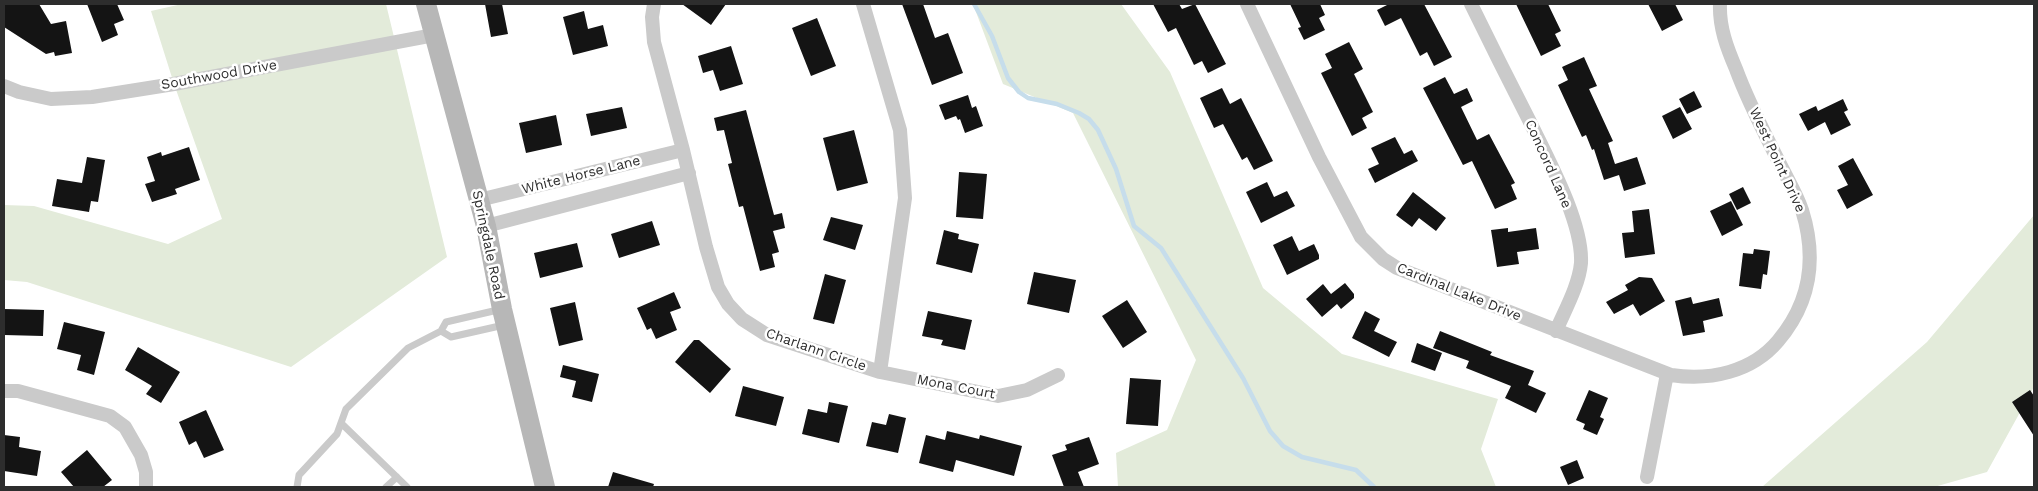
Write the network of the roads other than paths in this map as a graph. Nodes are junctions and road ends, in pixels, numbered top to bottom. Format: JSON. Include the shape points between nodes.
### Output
{"nodes":[{"id":1,"x":426,"y":4,"type":"edge"},
{"id":2,"x":654,"y":4,"type":"edge"},
{"id":3,"x":863,"y":4,"type":"edge"},
{"id":4,"x":1247,"y":4,"type":"edge"},
{"id":5,"x":1471,"y":4,"type":"edge"},
{"id":6,"x":1720,"y":4,"type":"edge"},
{"id":7,"x":434,"y":35,"type":"junction"},
{"id":8,"x":4,"y":86,"type":"edge"},
{"id":9,"x":683,"y":150,"type":"junction"},
{"id":10,"x":689,"y":173,"type":"junction"},
{"id":11,"x":479,"y":200,"type":"junction"},
{"id":12,"x":486,"y":226,"type":"junction"},
{"id":13,"x":504,"y":317,"type":"junction"},
{"id":14,"x":441,"y":331,"type":"junction"},
{"id":15,"x":1556,"y":331,"type":"junction"},
{"id":16,"x":880,"y":372,"type":"junction"},
{"id":17,"x":1668,"y":374,"type":"junction"},
{"id":18,"x":1058,"y":375,"type":"dead end"},
{"id":19,"x":4,"y":391,"type":"edge"},
{"id":20,"x":342,"y":423,"type":"junction"},
{"id":21,"x":396,"y":477,"type":"junction"},
{"id":22,"x":1647,"y":477,"type":"dead end"},
{"id":23,"x":146,"y":487,"type":"edge"},
{"id":24,"x":297,"y":487,"type":"edge"},
{"id":25,"x":386,"y":487,"type":"edge"},
{"id":26,"x":406,"y":487,"type":"edge"},
{"id":27,"x":545,"y":487,"type":"edge"}],
"edges":[{"from":1,"to":7,"type":"main road","name":"Springdale Road"},
{"from":2,"to":9,"type":"street","name":"Charlann Circle","via":[[654,42]]},
{"from":3,"to":16,"type":"street","name":"Charlann Circle","via":[[900,130],[905,198]]},
{"from":4,"to":15,"type":"street","name":"Cardinal Lake Drive","via":[[1361,237],[1397,268]]},
{"from":5,"to":15,"type":"street","name":"Concord Lane","via":[[1555,174],[1580,244],[1581,264],[1577,281]]},
{"from":6,"to":17,"type":"street","name":"West Point Drive","via":[[1724,40],[1741,83],[1801,208],[1809,241],[1808,287],[1790,328],[1770,350],[1744,367],[1718,376],[1691,378]]},
{"from":7,"to":8,"type":"street","name":"Southwood Drive","via":[[92,97],[51,99]]},
{"from":7,"to":11,"type":"main road","name":"Springdale Road"},
{"from":9,"to":10,"type":"street","name":"Charlann Circle"},
{"from":9,"to":11,"type":"street","name":"White Horse Lane"},
{"from":10,"to":12,"type":"street","name":"White Horse Lane"},
{"from":10,"to":16,"type":"street","name":"Charlann Circle","via":[[718,286],[742,319],[767,335]]},
{"from":11,"to":12,"type":"main road","name":"Springdale Road"},
{"from":12,"to":13,"type":"main road","name":"Springdale Road"},
{"from":13,"to":14,"type":"lane","via":[[451,337]]},
{"from":13,"to":14,"type":"lane","via":[[446,322]]},
{"from":13,"to":27,"type":"main road","name":"Springdale Road"},
{"from":14,"to":20,"type":"lane","via":[[408,348],[346,409]]},
{"from":15,"to":17,"type":"street","name":"Cardinal Lake Drive"},
{"from":16,"to":18,"type":"street","name":"Mona Court","via":[[998,396],[1027,390]]},
{"from":17,"to":22,"type":"street"},
{"from":19,"to":23,"type":"street","via":[[18,391],[110,416],[125,428],[141,455]]},
{"from":20,"to":21,"type":"lane"},
{"from":20,"to":24,"type":"lane","via":[[337,434],[299,474]]},
{"from":21,"to":25,"type":"lane"},
{"from":21,"to":26,"type":"lane"}]}
